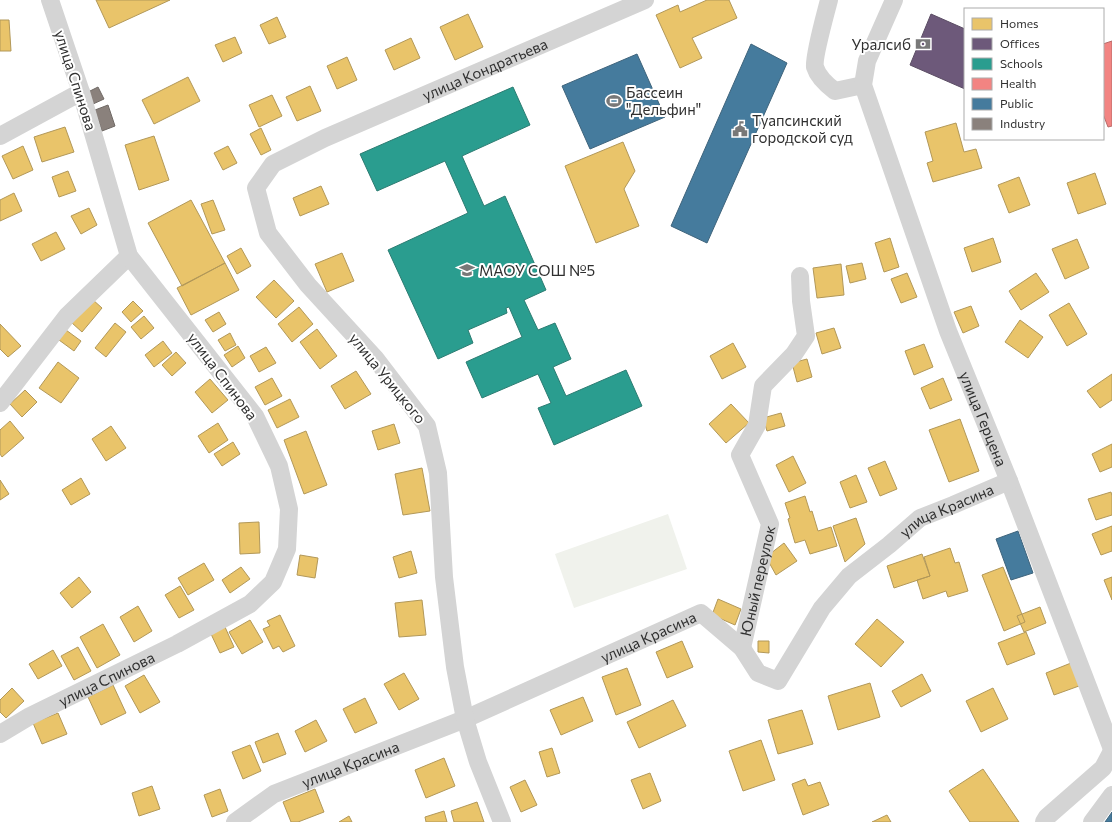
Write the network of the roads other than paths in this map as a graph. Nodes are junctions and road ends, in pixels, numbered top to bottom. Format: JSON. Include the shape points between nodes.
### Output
{"nodes":[{"id":1,"x":50,"y":0,"type":"edge"},
{"id":2,"x":645,"y":0,"type":"edge"},
{"id":3,"x":828,"y":0,"type":"edge"},
{"id":4,"x":894,"y":0,"type":"edge"},
{"id":5,"x":863,"y":85,"type":"junction"},
{"id":6,"x":81,"y":92,"type":"junction"},
{"id":7,"x":0,"y":136,"type":"edge"},
{"id":8,"x":325,"y":138,"type":"joint"},
{"id":9,"x":129,"y":256,"type":"junction"},
{"id":10,"x":800,"y":276,"type":"dead end"},
{"id":11,"x":0,"y":403,"type":"edge"},
{"id":12,"x":1009,"y":481,"type":"junction"},
{"id":13,"x":742,"y":648,"type":"junction"},
{"id":14,"x":465,"y":719,"type":"junction"},
{"id":15,"x":0,"y":734,"type":"edge"},
{"id":16,"x":1112,"y":750,"type":"edge"},
{"id":17,"x":1112,"y":795,"type":"edge"},
{"id":18,"x":235,"y":822,"type":"edge"},
{"id":19,"x":502,"y":822,"type":"edge"},
{"id":20,"x":1044,"y":822,"type":"edge"},
{"id":21,"x":1092,"y":822,"type":"edge"}],
"edges":[{"from":1,"to":6,"type":"street","name":"улица Спинова"},
{"from":2,"to":8,"type":"street","name":"улица Кондратьева"},
{"from":3,"to":5,"type":"street","via":[[815,67],[825,84],[835,91]]},
{"from":4,"to":5,"type":"street","via":[[867,61]]},
{"from":5,"to":12,"type":"street","name":"улица Герцена","via":[[948,331]]},
{"from":6,"to":7,"type":"street"},
{"from":6,"to":9,"type":"street","name":"улица Спинова"},
{"from":8,"to":14,"type":"street","name":"улица Урицкого","via":[[273,164],[256,188],[268,233],[308,285],[375,358],[427,426],[438,473],[444,578],[454,667]]},
{"from":9,"to":11,"type":"street","via":[[67,316]]},
{"from":9,"to":15,"type":"street","name":"улица Спинова","via":[[255,416],[279,466],[288,502],[287,549],[273,582],[250,604],[177,644],[30,716]]},
{"from":10,"to":13,"type":"street","name":"Юный переулок","via":[[806,336],[794,354],[763,386],[756,424],[740,455],[770,524]]},
{"from":12,"to":13,"type":"street","name":"улица Красина","via":[[920,518],[849,576],[822,608],[778,681],[758,673]]},
{"from":12,"to":16,"type":"street","name":"улица Герцена"},
{"from":13,"to":14,"type":"street","name":"улица Красина","via":[[701,613]]},
{"from":14,"to":18,"type":"street","name":"улица Красина","via":[[274,794]]},
{"from":14,"to":19,"type":"street","name":"улица Урицкого","via":[[478,762]]},
{"from":16,"to":20,"type":"street","name":"улица Герцена","via":[[1103,768]]},
{"from":17,"to":21,"type":"street"}]}
